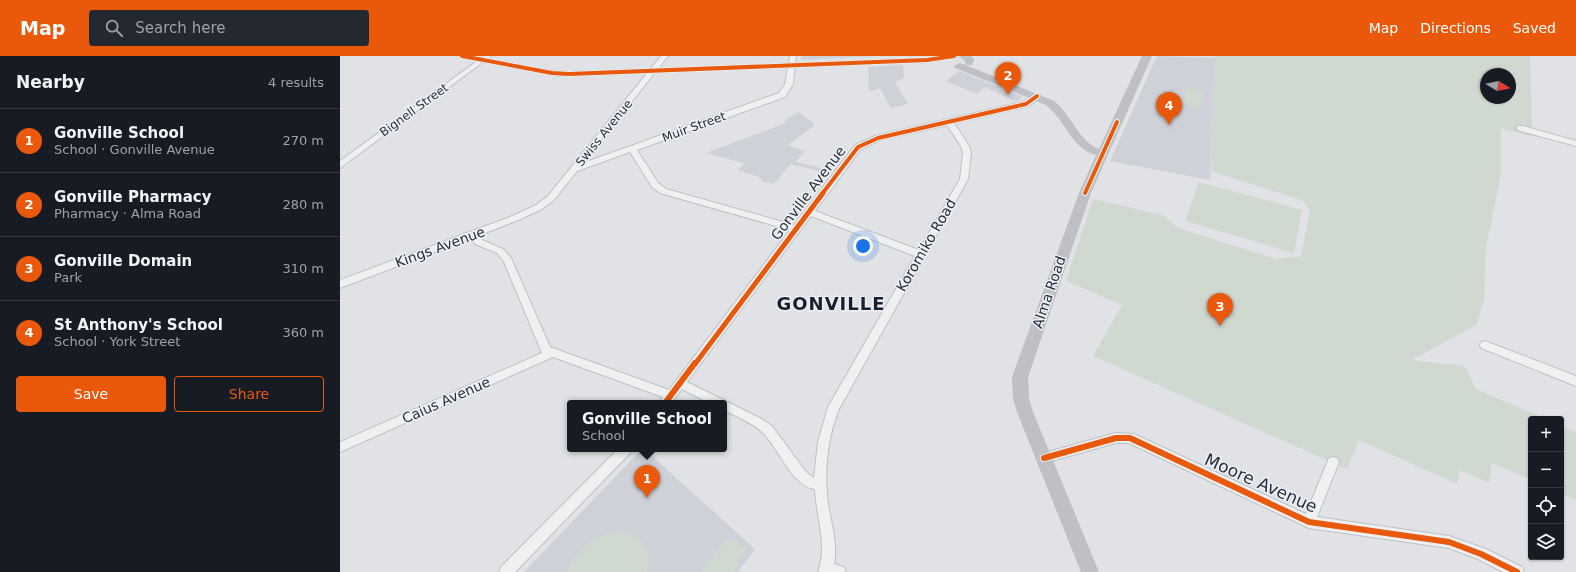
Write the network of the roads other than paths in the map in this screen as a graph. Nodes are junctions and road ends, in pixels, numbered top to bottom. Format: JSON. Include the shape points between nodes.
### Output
{"nodes":[{"id":1,"x":462,"y":56,"type":"edge"},
{"id":2,"x":665,"y":56,"type":"edge"},
{"id":3,"x":1147,"y":56,"type":"edge"},
{"id":4,"x":485,"y":58,"type":"edge"},
{"id":5,"x":969,"y":58,"type":"edge"},
{"id":6,"x":887,"y":59,"type":"edge"},
{"id":7,"x":955,"y":60,"type":"edge"},
{"id":8,"x":792,"y":61,"type":"edge"},
{"id":9,"x":654,"y":71,"type":"junction"},
{"id":10,"x":981,"y":74,"type":"junction"},
{"id":11,"x":1037,"y":96,"type":"junction"},
{"id":12,"x":950,"y":122,"type":"junction"},
{"id":13,"x":1520,"y":128,"type":"dead end"},
{"id":14,"x":1576,"y":144,"type":"edge"},
{"id":15,"x":632,"y":149,"type":"junction"},
{"id":16,"x":1103,"y":153,"type":"junction"},
{"id":17,"x":340,"y":155,"type":"edge"},
{"id":18,"x":350,"y":157,"type":"junction"},
{"id":19,"x":340,"y":165,"type":"edge"},
{"id":20,"x":575,"y":169,"type":"junction"},
{"id":21,"x":539,"y":207,"type":"joint"},
{"id":22,"x":809,"y":212,"type":"junction"},
{"id":23,"x":796,"y":229,"type":"junction"},
{"id":24,"x":475,"y":234,"type":"junction"},
{"id":25,"x":920,"y":254,"type":"junction"},
{"id":26,"x":340,"y":284,"type":"edge"},
{"id":27,"x":1485,"y":345,"type":"dead end"},
{"id":28,"x":552,"y":353,"type":"junction"},
{"id":29,"x":1576,"y":381,"type":"edge"},
{"id":30,"x":681,"y":384,"type":"junction"},
{"id":31,"x":668,"y":399,"type":"edge"},
{"id":32,"x":714,"y":400,"type":"edge"},
{"id":33,"x":727,"y":406,"type":"edge"},
{"id":34,"x":340,"y":447,"type":"edge"},
{"id":35,"x":623,"y":452,"type":"edge"},
{"id":36,"x":1044,"y":458,"type":"junction"},
{"id":37,"x":1333,"y":462,"type":"dead end"},
{"id":38,"x":821,"y":484,"type":"junction"},
{"id":39,"x":1309,"y":522,"type":"junction"},
{"id":40,"x":826,"y":570,"type":"edge"},
{"id":41,"x":506,"y":572,"type":"edge"},
{"id":42,"x":839,"y":572,"type":"edge"},
{"id":43,"x":1090,"y":572,"type":"edge"},
{"id":44,"x":1517,"y":572,"type":"edge"}],
"edges":[{"from":1,"to":4,"type":"street"},
{"from":2,"to":9,"type":"street","name":"Swiss Avenue"},
{"from":3,"to":16,"type":"street","name":"Alma Road"},
{"from":4,"to":9,"type":"street","via":[[560,74]]},
{"from":4,"to":18,"type":"street","name":"Bignell Street"},
{"from":5,"to":7,"type":"street"},
{"from":5,"to":10,"type":"street"},
{"from":6,"to":7,"type":"street"},
{"from":6,"to":8,"type":"street"},
{"from":7,"to":10,"type":"street","via":[[972,72]]},
{"from":8,"to":9,"type":"street"},
{"from":8,"to":15,"type":"street","name":"Muir Street","via":[[789,84],[782,95]]},
{"from":9,"to":20,"type":"street","name":"Swiss Avenue"},
{"from":10,"to":11,"type":"street"},
{"from":11,"to":12,"type":"street","name":"Gonville Avenue","via":[[1026,104]]},
{"from":11,"to":16,"type":"street","via":[[1058,109],[1088,148]]},
{"from":12,"to":22,"type":"street","name":"Gonville Avenue","via":[[864,143],[853,152]]},
{"from":12,"to":25,"type":"street","name":"Koromiko Road","via":[[967,153],[964,179]]},
{"from":13,"to":14,"type":"street"},
{"from":15,"to":20,"type":"street","name":"Muir Street"},
{"from":15,"to":23,"type":"street","via":[[655,185],[663,191]]},
{"from":16,"to":36,"type":"street","name":"Alma Road","via":[[1077,214],[1020,377],[1021,399]]},
{"from":17,"to":18,"type":"street"},
{"from":18,"to":19,"type":"street","name":"Bignell Street"},
{"from":20,"to":21,"type":"street","name":"Swiss Avenue","via":[[551,198]]},
{"from":21,"to":24,"type":"street","name":"Kings Avenue"},
{"from":22,"to":23,"type":"street","name":"Gonville Avenue"},
{"from":22,"to":25,"type":"street"},
{"from":23,"to":30,"type":"street","name":"Gonville Avenue"},
{"from":24,"to":26,"type":"street","name":"Kings Avenue"},
{"from":24,"to":28,"type":"street","via":[[478,242],[500,251],[508,260],[542,343],[546,350]]},
{"from":25,"to":38,"type":"street","name":"Koromiko Road","via":[[827,423]]},
{"from":27,"to":29,"type":"street"},
{"from":28,"to":31,"type":"street"},
{"from":28,"to":34,"type":"street","name":"Caius Avenue"},
{"from":30,"to":31,"type":"street","name":"Gonville Avenue"},
{"from":30,"to":32,"type":"street"},
{"from":33,"to":38,"type":"street","via":[[768,430],[802,476],[810,483]]},
{"from":35,"to":41,"type":"street"},
{"from":36,"to":39,"type":"street","name":"Moore Avenue","via":[[1116,438],[1130,438]]},
{"from":36,"to":43,"type":"street","name":"Alma Road"},
{"from":37,"to":39,"type":"street","name":"Moore Avenue"},
{"from":38,"to":40,"type":"street","name":"Koromiko Road","via":[[830,551]]},
{"from":39,"to":44,"type":"street","name":"Moore Avenue","via":[[1449,542]]},
{"from":40,"to":42,"type":"street"}]}
